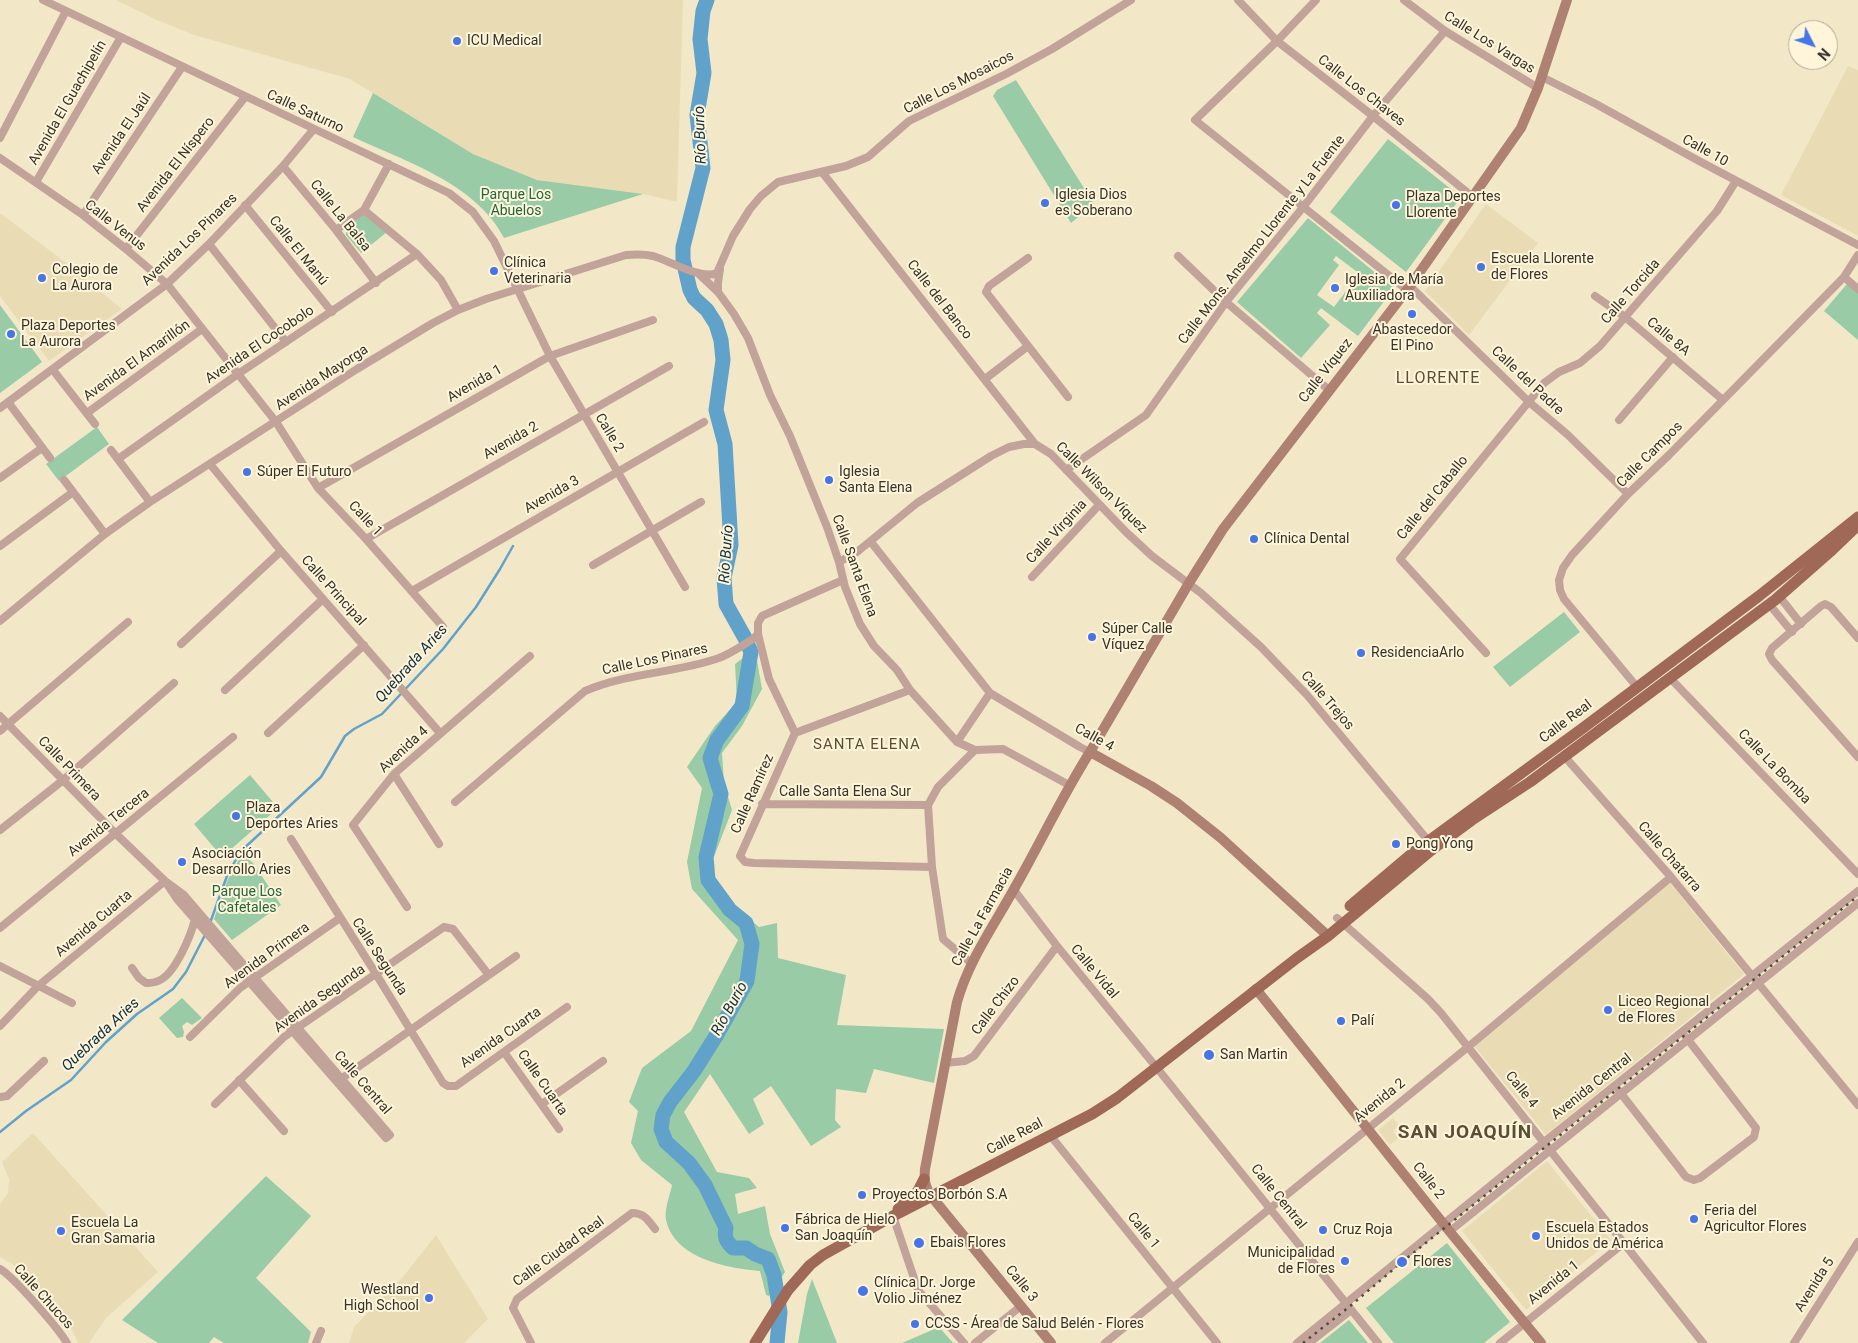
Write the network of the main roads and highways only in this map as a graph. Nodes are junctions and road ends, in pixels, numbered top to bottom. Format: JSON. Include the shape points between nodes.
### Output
{"nodes":[{"id":1,"x":1567,"y":0,"type":"edge"},
{"id":2,"x":1858,"y":517,"type":"edge"},
{"id":3,"x":1858,"y":525,"type":"edge"},
{"id":4,"x":1703,"y":638,"type":"junction"},
{"id":5,"x":1671,"y":679,"type":"junction"},
{"id":6,"x":1637,"y":687,"type":"junction"},
{"id":7,"x":1606,"y":726,"type":"junction"},
{"id":8,"x":1583,"y":728,"type":"junction"},
{"id":9,"x":1090,"y":752,"type":"junction"},
{"id":10,"x":1565,"y":756,"type":"junction"},
{"id":11,"x":1515,"y":778,"type":"junction"},
{"id":12,"x":1431,"y":845,"type":"junction"},
{"id":13,"x":1326,"y":933,"type":"junction"},
{"id":14,"x":1256,"y":989,"type":"junction"},
{"id":15,"x":924,"y":1179,"type":"junction"},
{"id":16,"x":932,"y":1197,"type":"junction"},
{"id":17,"x":893,"y":1216,"type":"junction"},
{"id":18,"x":756,"y":1343,"type":"edge"},
{"id":19,"x":1051,"y":1343,"type":"edge"},
{"id":20,"x":1541,"y":1343,"type":"edge"}],
"edges":[{"from":1,"to":9,"type":"main road","name":"Calle Víquez","via":[[1542,77],[1521,128],[1408,288],[1223,529]]},
{"from":2,"to":4,"type":"main road","name":"Calle Real"},
{"from":3,"to":5,"type":"main road","name":"Calle Real","via":[[1779,596]]},
{"from":4,"to":5,"type":"main road","via":[[1688,658],[1673,669]]},
{"from":4,"to":6,"type":"main road","name":"Calle Real"},
{"from":5,"to":6,"type":"main road","via":[[1662,678],[1644,688]]},
{"from":5,"to":7,"type":"main road","name":"Calle Real"},
{"from":6,"to":7,"type":"main road","via":[[1637,694]]},
{"from":6,"to":8,"type":"main road","name":"Calle Real"},
{"from":7,"to":10,"type":"main road","name":"Calle Real"},
{"from":8,"to":10,"type":"main road","via":[[1564,751]]},
{"from":8,"to":11,"type":"main road","name":"Calle Real"},
{"from":9,"to":13,"type":"main road","name":"Calle 4","via":[[1177,802]]},
{"from":9,"to":15,"type":"main road","name":"Calle La Farmacia","via":[[971,963],[957,1002]]},
{"from":10,"to":11,"type":"main road","via":[[1554,757],[1534,772]]},
{"from":10,"to":12,"type":"main road","name":"Calle Real"},
{"from":11,"to":12,"type":"main road","name":"Calle Real"},
{"from":12,"to":13,"type":"main road","name":"Calle Real"},
{"from":13,"to":14,"type":"main road","name":"Calle Real"},
{"from":14,"to":16,"type":"main road","name":"Calle Real","via":[[1117,1098]]},
{"from":14,"to":20,"type":"main road","name":"Calle 2"},
{"from":15,"to":16,"type":"main road"},
{"from":15,"to":17,"type":"main road","via":[[918,1191]]},
{"from":16,"to":17,"type":"main road","name":"Calle Real"},
{"from":16,"to":19,"type":"main road","name":"Calle 3"},
{"from":17,"to":18,"type":"main road","name":"Calle Real","via":[[810,1265],[788,1290]]}]}
